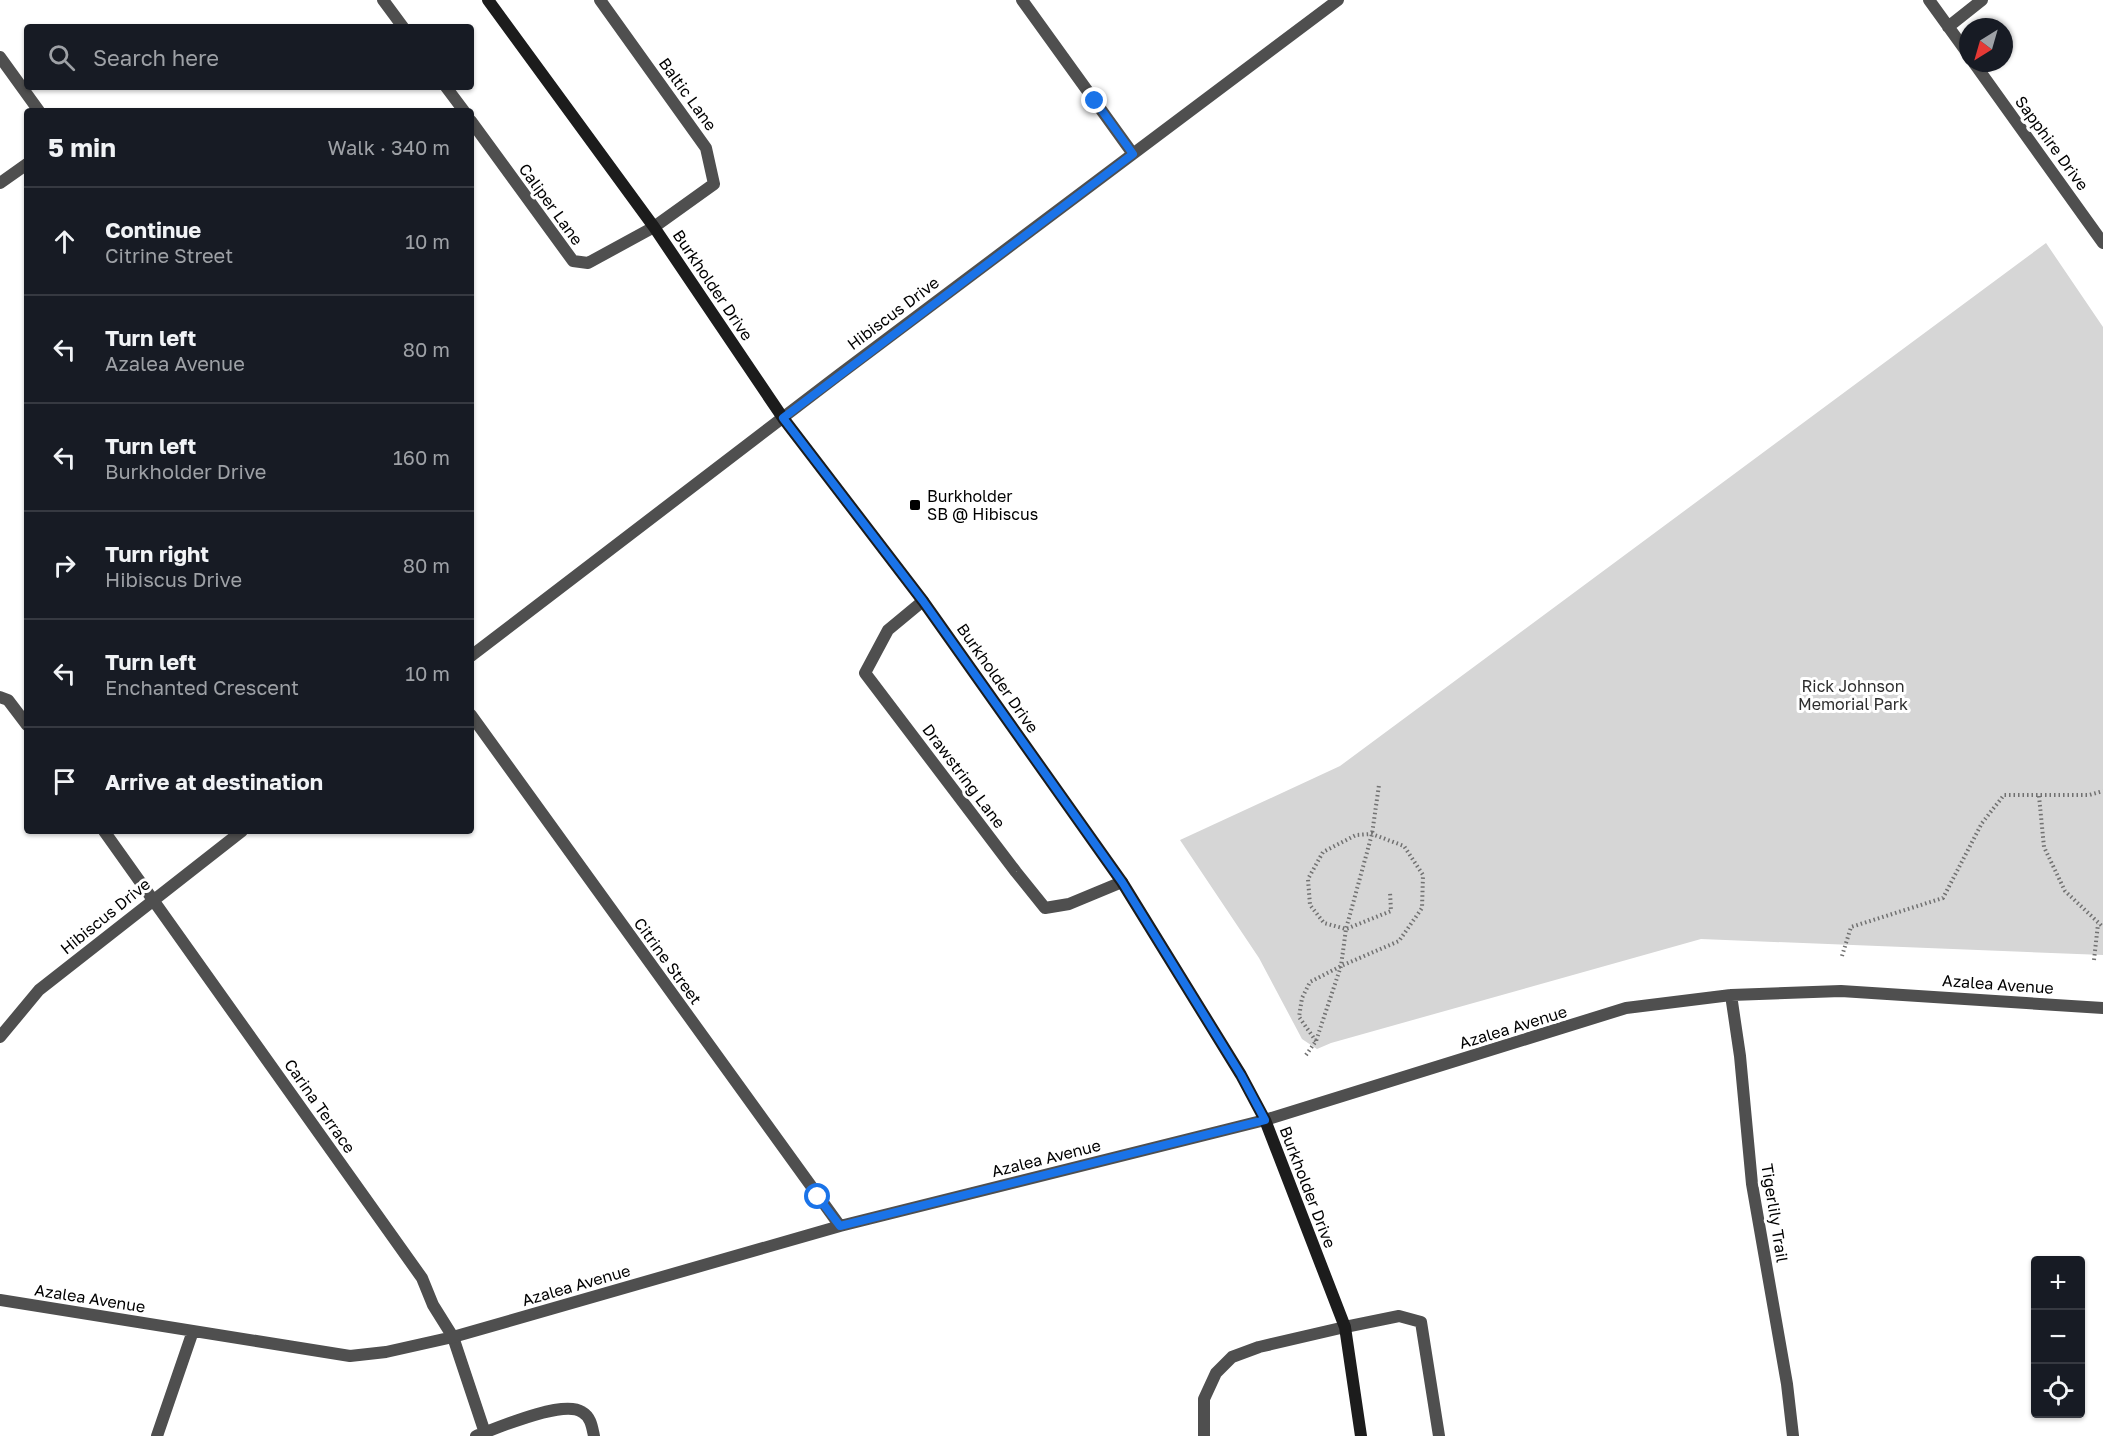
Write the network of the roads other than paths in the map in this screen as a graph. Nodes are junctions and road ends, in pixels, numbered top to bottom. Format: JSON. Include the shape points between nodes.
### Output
{"nodes":[{"id":1,"x":383,"y":0,"type":"edge"},
{"id":2,"x":488,"y":0,"type":"edge"},
{"id":3,"x":600,"y":0,"type":"edge"},
{"id":4,"x":1022,"y":0,"type":"edge"},
{"id":5,"x":1338,"y":0,"type":"edge"},
{"id":6,"x":1929,"y":0,"type":"edge"},
{"id":7,"x":1982,"y":0,"type":"edge"},
{"id":8,"x":401,"y":24,"type":"edge"},
{"id":9,"x":1948,"y":27,"type":"junction"},
{"id":10,"x":1959,"y":42,"type":"edge"},
{"id":11,"x":0,"y":57,"type":"edge"},
{"id":12,"x":1980,"y":72,"type":"edge"},
{"id":13,"x":448,"y":90,"type":"edge"},
{"id":14,"x":37,"y":108,"type":"edge"},
{"id":15,"x":462,"y":108,"type":"edge"},
{"id":16,"x":474,"y":125,"type":"edge"},
{"id":17,"x":1133,"y":154,"type":"junction"},
{"id":18,"x":24,"y":166,"type":"edge"},
{"id":19,"x":0,"y":183,"type":"edge"},
{"id":20,"x":654,"y":227,"type":"junction"},
{"id":21,"x":2103,"y":243,"type":"edge"},
{"id":22,"x":783,"y":418,"type":"junction"},
{"id":23,"x":923,"y":601,"type":"junction"},
{"id":24,"x":474,"y":654,"type":"edge"},
{"id":25,"x":0,"y":697,"type":"edge"},
{"id":26,"x":474,"y":719,"type":"edge"},
{"id":27,"x":24,"y":721,"type":"edge"},
{"id":28,"x":106,"y":834,"type":"edge"},
{"id":29,"x":238,"y":834,"type":"edge"},
{"id":30,"x":1122,"y":882,"type":"junction"},
{"id":31,"x":153,"y":898,"type":"junction"},
{"id":32,"x":1731,"y":995,"type":"junction"},
{"id":33,"x":2103,"y":1008,"type":"edge"},
{"id":34,"x":0,"y":1037,"type":"edge"},
{"id":35,"x":1265,"y":1120,"type":"junction"},
{"id":36,"x":840,"y":1226,"type":"junction"},
{"id":37,"x":0,"y":1300,"type":"edge"},
{"id":38,"x":1345,"y":1327,"type":"junction"},
{"id":39,"x":193,"y":1331,"type":"junction"},
{"id":40,"x":453,"y":1337,"type":"junction"},
{"id":41,"x":480,"y":1434,"type":"edge"},
{"id":42,"x":157,"y":1436,"type":"edge"},
{"id":43,"x":594,"y":1436,"type":"edge"},
{"id":44,"x":1204,"y":1436,"type":"edge"},
{"id":45,"x":1362,"y":1436,"type":"edge"},
{"id":46,"x":1439,"y":1436,"type":"edge"},
{"id":47,"x":1793,"y":1436,"type":"edge"}],
"edges":[{"from":1,"to":8,"type":"street"},
{"from":2,"to":20,"type":"street","name":"Burkholder Drive"},
{"from":3,"to":20,"type":"street","name":"Baltic Lane","via":[[706,148],[714,184]]},
{"from":4,"to":17,"type":"street"},
{"from":5,"to":17,"type":"street","name":"Hibiscus Drive"},
{"from":6,"to":9,"type":"street"},
{"from":7,"to":9,"type":"street"},
{"from":9,"to":10,"type":"street"},
{"from":11,"to":14,"type":"street"},
{"from":12,"to":21,"type":"street","name":"Sapphire Drive"},
{"from":13,"to":15,"type":"street"},
{"from":16,"to":20,"type":"street","name":"Caliper Lane","via":[[573,261],[588,263]]},
{"from":17,"to":22,"type":"street","name":"Hibiscus Drive"},
{"from":18,"to":19,"type":"street"},
{"from":20,"to":22,"type":"street","name":"Burkholder Drive"},
{"from":22,"to":23,"type":"street","name":"Burkholder Drive"},
{"from":22,"to":24,"type":"street","name":"Hibiscus Drive"},
{"from":23,"to":30,"type":"street","name":"Burkholder Drive"},
{"from":23,"to":30,"type":"street","name":"Drawstring Lane","via":[[888,630],[866,673],[1045,908],[1069,904]]},
{"from":25,"to":27,"type":"street","via":[[8,700]]},
{"from":26,"to":36,"type":"street","name":"Citrine Street"},
{"from":28,"to":31,"type":"street","name":"Carina Terrace"},
{"from":29,"to":31,"type":"street","name":"Hibiscus Drive"},
{"from":30,"to":35,"type":"street","name":"Burkholder Drive"},
{"from":31,"to":34,"type":"street","name":"Hibiscus Drive","via":[[39,990]]},
{"from":31,"to":40,"type":"street","name":"Carina Terrace","via":[[422,1278]]},
{"from":32,"to":33,"type":"street","name":"Azalea Avenue","via":[[1841,991]]},
{"from":32,"to":35,"type":"street","name":"Azalea Avenue","via":[[1626,1008]]},
{"from":32,"to":47,"type":"street","name":"Tigerlily Trail","via":[[1752,1184]]},
{"from":35,"to":36,"type":"street","name":"Azalea Avenue"},
{"from":35,"to":38,"type":"street","name":"Burkholder Drive"},
{"from":36,"to":40,"type":"street","name":"Azalea Avenue"},
{"from":37,"to":39,"type":"street","name":"Azalea Avenue"},
{"from":38,"to":44,"type":"street","via":[[1232,1357],[1216,1373],[1204,1400]]},
{"from":38,"to":45,"type":"street","name":"Burkholder Drive"},
{"from":38,"to":46,"type":"street","via":[[1399,1316],[1421,1322]]},
{"from":39,"to":40,"type":"street","name":"Azalea Avenue","via":[[350,1356],[386,1353]]},
{"from":39,"to":42,"type":"street"},
{"from":40,"to":41,"type":"street","name":"Carina Terrace"},
{"from":41,"to":43,"type":"street","via":[[552,1409],[576,1409],[589,1418]]}]}
